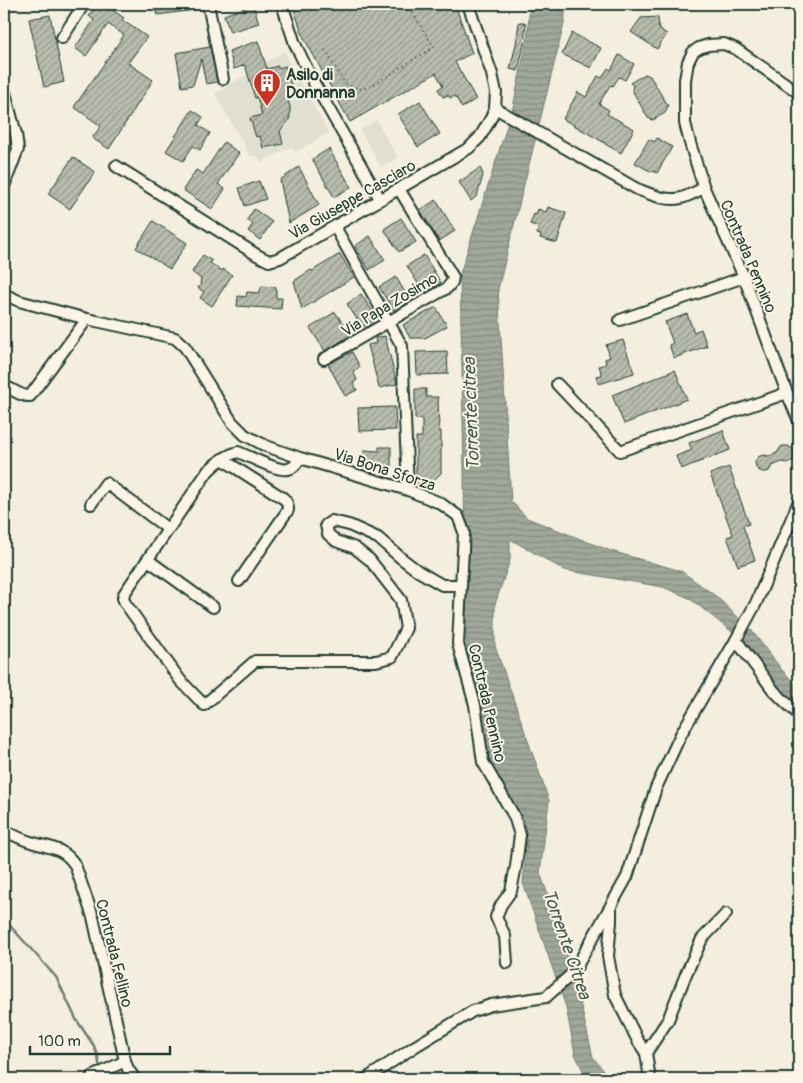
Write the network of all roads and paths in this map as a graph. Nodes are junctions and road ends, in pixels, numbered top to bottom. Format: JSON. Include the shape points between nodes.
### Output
{"nodes":[{"id":1,"x":84,"y":4,"type":"edge"},
{"id":2,"x":208,"y":4,"type":"edge"},
{"id":3,"x":282,"y":4,"type":"edge"},
{"id":4,"x":407,"y":4,"type":"edge"},
{"id":5,"x":468,"y":4,"type":"edge"},
{"id":6,"x":62,"y":38,"type":"dead end"},
{"id":7,"x":325,"y":50,"type":"dead end"},
{"id":8,"x":223,"y":79,"type":"dead end"},
{"id":9,"x":4,"y":89,"type":"edge"},
{"id":10,"x":799,"y":93,"type":"edge"},
{"id":11,"x":495,"y":108,"type":"junction"},
{"id":12,"x":116,"y":166,"type":"dead end"},
{"id":13,"x":4,"y":186,"type":"edge"},
{"id":14,"x":704,"y":188,"type":"junction"},
{"id":15,"x":399,"y":189,"type":"junction"},
{"id":16,"x":380,"y":199,"type":"junction"},
{"id":17,"x":335,"y":227,"type":"junction"},
{"id":18,"x":744,"y":277,"type":"junction"},
{"id":19,"x":4,"y":294,"type":"edge"},
{"id":20,"x":87,"y":319,"type":"junction"},
{"id":21,"x":620,"y":320,"type":"dead end"},
{"id":22,"x":389,"y":321,"type":"junction"},
{"id":23,"x":324,"y":359,"type":"dead end"},
{"id":24,"x":557,"y":384,"type":"dead end"},
{"id":25,"x":4,"y":386,"type":"edge"},
{"id":26,"x":788,"y":393,"type":"junction"},
{"id":27,"x":799,"y":421,"type":"edge"},
{"id":28,"x":300,"y":458,"type":"junction"},
{"id":29,"x":222,"y":459,"type":"junction"},
{"id":30,"x":408,"y":490,"type":"junction"},
{"id":31,"x":799,"y":501,"type":"edge"},
{"id":32,"x":90,"y":504,"type":"dead end"},
{"id":33,"x":168,"y":529,"type":"junction"},
{"id":34,"x":148,"y":560,"type":"junction"},
{"id":35,"x":239,"y":581,"type":"dead end"},
{"id":36,"x":461,"y":585,"type":"junction"},
{"id":37,"x":214,"y":607,"type":"dead end"},
{"id":38,"x":736,"y":640,"type":"junction"},
{"id":39,"x":799,"y":715,"type":"edge"},
{"id":40,"x":4,"y":830,"type":"edge"},
{"id":41,"x":611,"y":904,"type":"junction"},
{"id":42,"x":726,"y":914,"type":"dead end"},
{"id":43,"x":507,"y":963,"type":"dead end"},
{"id":44,"x":646,"y":1053,"type":"junction"},
{"id":45,"x":125,"y":1061,"type":"junction"},
{"id":46,"x":91,"y":1078,"type":"edge"},
{"id":47,"x":135,"y":1079,"type":"edge"},
{"id":48,"x":366,"y":1079,"type":"edge"},
{"id":49,"x":650,"y":1079,"type":"edge"}],
"edges":[{"from":1,"to":6,"type":"street"},
{"from":2,"to":8,"type":"street"},
{"from":3,"to":16,"type":"street","via":[[295,44],[314,84]]},
{"from":4,"to":7,"type":"path","via":[[434,48],[373,85],[358,88],[347,85]]},
{"from":5,"to":11,"type":"street","name":"Via Giuseppe Casciaro","via":[[492,74]]},
{"from":9,"to":13,"type":"street","via":[[18,149]]},
{"from":10,"to":14,"type":"street","name":"Contrada Pennino","via":[[724,44],[708,45],[693,52],[685,80],[685,123]]},
{"from":11,"to":14,"type":"street","name":"Contrada Pennino","via":[[653,196],[680,198]]},
{"from":11,"to":15,"type":"street","name":"Via Giuseppe Casciaro","via":[[480,137],[469,148]]},
{"from":12,"to":17,"type":"street","name":"Via Giuseppe Casciaro","via":[[269,261]]},
{"from":14,"to":18,"type":"street","name":"Contrada Pennino"},
{"from":15,"to":16,"type":"street","name":"Via Giuseppe Casciaro"},
{"from":15,"to":22,"type":"street","name":"Via Papa Zosimo","via":[[452,282]]},
{"from":16,"to":17,"type":"street","name":"Via Giuseppe Casciaro"},
{"from":17,"to":22,"type":"street"},
{"from":18,"to":21,"type":"street"},
{"from":18,"to":26,"type":"street","name":"Contrada Pennino"},
{"from":19,"to":20,"type":"street","name":"Via Bona Sforza"},
{"from":20,"to":25,"type":"street","via":[[30,396],[25,397]]},
{"from":20,"to":28,"type":"street","name":"Via Bona Sforza","via":[[175,338],[185,346],[232,422],[245,435]]},
{"from":22,"to":23,"type":"street","name":"Via Papa Zosimo"},
{"from":22,"to":30,"type":"street","via":[[402,346]]},
{"from":24,"to":26,"type":"street","via":[[620,451]]},
{"from":26,"to":27,"type":"street","name":"Contrada Pennino"},
{"from":28,"to":29,"type":"street","via":[[291,469],[284,470],[238,452]]},
{"from":28,"to":30,"type":"street","name":"Via Bona Sforza"},
{"from":29,"to":33,"type":"street","via":[[208,471]]},
{"from":29,"to":35,"type":"street","via":[[286,500],[288,506]]},
{"from":30,"to":36,"type":"street","name":"Via Bona Sforza","via":[[440,503],[458,516],[464,532]]},
{"from":31,"to":38,"type":"street","via":[[756,604]]},
{"from":32,"to":33,"type":"street","via":[[106,483]]},
{"from":33,"to":34,"type":"street"},
{"from":34,"to":36,"type":"street","via":[[122,598],[180,680],[204,705],[255,661],[376,661],[392,657],[406,628],[401,600],[370,560],[328,534],[326,525],[332,521],[378,538],[401,558],[442,585]]},
{"from":34,"to":37,"type":"street"},
{"from":36,"to":43,"type":"street","name":"Contrada Pennino","via":[[458,644],[474,705],[483,762],[514,816],[520,835],[511,891],[496,917],[505,936]]},
{"from":38,"to":39,"type":"street","via":[[774,691]]},
{"from":38,"to":41,"type":"street","via":[[681,734],[656,788],[627,877]]},
{"from":40,"to":45,"type":"street","name":"Contrada Fellino","via":[[25,840],[56,848],[75,865],[93,917]]},
{"from":41,"to":44,"type":"street","via":[[608,956],[615,995]]},
{"from":41,"to":48,"type":"street","via":[[573,973],[546,997],[491,1005],[473,1011]]},
{"from":42,"to":44,"type":"street","via":[[702,939],[668,1020]]},
{"from":44,"to":49,"type":"street"},
{"from":45,"to":46,"type":"street"},
{"from":45,"to":47,"type":"street"}]}
